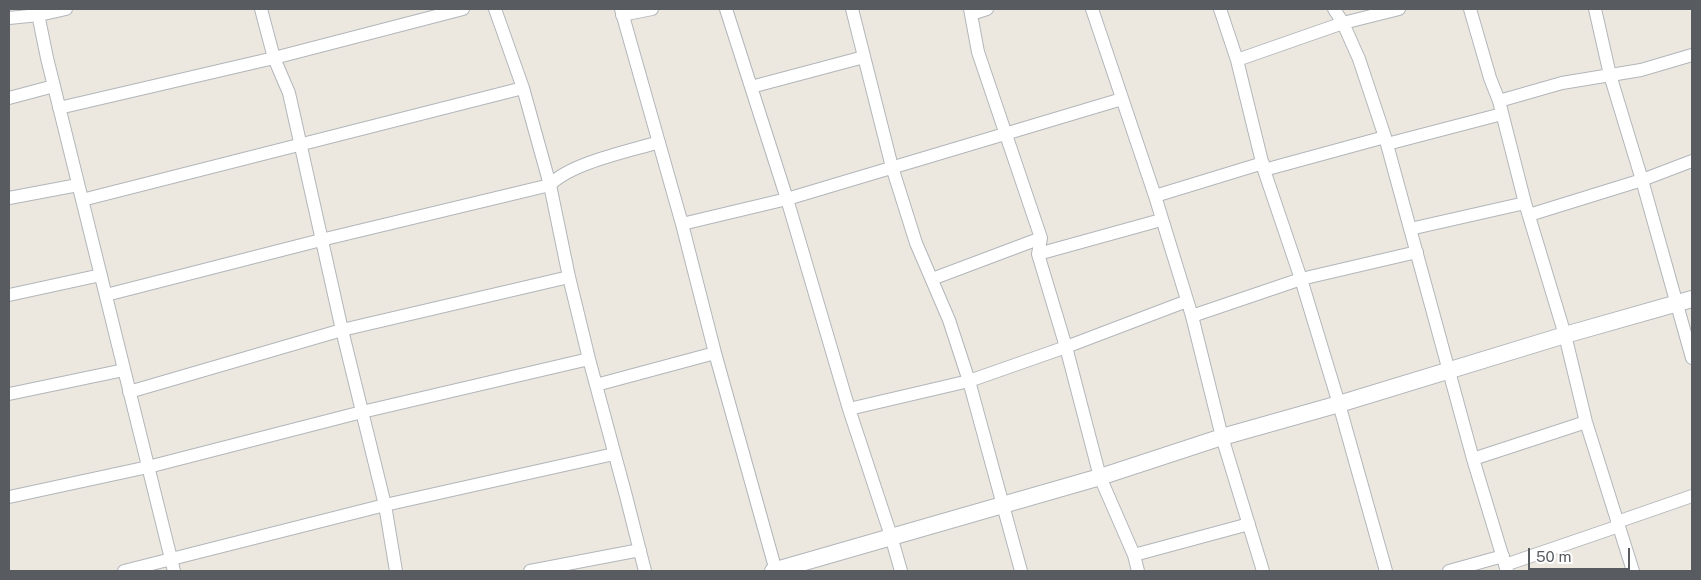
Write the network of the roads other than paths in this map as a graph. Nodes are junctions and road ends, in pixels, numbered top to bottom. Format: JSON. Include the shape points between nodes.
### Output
{"nodes":[{"id":1,"x":66,"y":9,"type":"edge"},
{"id":2,"x":262,"y":9,"type":"edge"},
{"id":3,"x":463,"y":9,"type":"edge"},
{"id":4,"x":495,"y":9,"type":"edge"},
{"id":5,"x":652,"y":9,"type":"edge"},
{"id":6,"x":726,"y":9,"type":"edge"},
{"id":7,"x":852,"y":9,"type":"edge"},
{"id":8,"x":987,"y":9,"type":"edge"},
{"id":9,"x":1092,"y":9,"type":"edge"},
{"id":10,"x":1220,"y":9,"type":"edge"},
{"id":11,"x":1334,"y":9,"type":"edge"},
{"id":12,"x":1399,"y":9,"type":"edge"},
{"id":13,"x":1470,"y":9,"type":"edge"},
{"id":14,"x":1595,"y":9,"type":"edge"},
{"id":15,"x":38,"y":12,"type":"edge"},
{"id":16,"x":622,"y":12,"type":"edge"},
{"id":17,"x":970,"y":12,"type":"edge"},
{"id":18,"x":9,"y":18,"type":"edge"},
{"id":19,"x":1343,"y":23,"type":"junction"},
{"id":20,"x":1692,"y":55,"type":"edge"},
{"id":21,"x":864,"y":57,"type":"junction"},
{"id":22,"x":274,"y":58,"type":"junction"},
{"id":23,"x":1238,"y":60,"type":"junction"},
{"id":24,"x":1610,"y":75,"type":"junction"},
{"id":25,"x":54,"y":86,"type":"junction"},
{"id":26,"x":751,"y":87,"type":"junction"},
{"id":27,"x":523,"y":88,"type":"junction"},
{"id":28,"x":9,"y":98,"type":"edge"},
{"id":29,"x":1122,"y":99,"type":"junction"},
{"id":30,"x":1499,"y":101,"type":"junction"},
{"id":31,"x":59,"y":108,"type":"junction"},
{"id":32,"x":1502,"y":114,"type":"junction"},
{"id":33,"x":1005,"y":133,"type":"junction"},
{"id":34,"x":1386,"y":140,"type":"junction"},
{"id":35,"x":659,"y":142,"type":"junction"},
{"id":36,"x":302,"y":145,"type":"junction"},
{"id":37,"x":1692,"y":161,"type":"edge"},
{"id":38,"x":892,"y":167,"type":"junction"},
{"id":39,"x":1263,"y":167,"type":"junction"},
{"id":40,"x":1642,"y":180,"type":"junction"},
{"id":41,"x":78,"y":185,"type":"junction"},
{"id":42,"x":550,"y":185,"type":"junction"},
{"id":43,"x":1155,"y":196,"type":"junction"},
{"id":44,"x":9,"y":198,"type":"edge"},
{"id":45,"x":787,"y":198,"type":"junction"},
{"id":46,"x":82,"y":200,"type":"junction"},
{"id":47,"x":1527,"y":209,"type":"junction"},
{"id":48,"x":1161,"y":220,"type":"junction"},
{"id":49,"x":682,"y":224,"type":"junction"},
{"id":50,"x":1410,"y":228,"type":"junction"},
{"id":51,"x":1041,"y":238,"type":"junction"},
{"id":52,"x":321,"y":240,"type":"junction"},
{"id":53,"x":1417,"y":252,"type":"junction"},
{"id":54,"x":1038,"y":254,"type":"junction"},
{"id":55,"x":101,"y":276,"type":"junction"},
{"id":56,"x":569,"y":277,"type":"junction"},
{"id":57,"x":932,"y":279,"type":"junction"},
{"id":58,"x":1301,"y":279,"type":"junction"},
{"id":59,"x":9,"y":295,"type":"edge"},
{"id":60,"x":106,"y":295,"type":"junction"},
{"id":61,"x":1187,"y":301,"type":"junction"},
{"id":62,"x":1684,"y":301,"type":"edge"},
{"id":63,"x":1192,"y":316,"type":"junction"},
{"id":64,"x":342,"y":330,"type":"junction"},
{"id":65,"x":1565,"y":335,"type":"junction"},
{"id":66,"x":1066,"y":348,"type":"junction"},
{"id":67,"x":715,"y":353,"type":"junction"},
{"id":68,"x":1692,"y":358,"type":"edge"},
{"id":69,"x":588,"y":359,"type":"junction"},
{"id":70,"x":124,"y":370,"type":"junction"},
{"id":71,"x":1449,"y":370,"type":"junction"},
{"id":72,"x":969,"y":381,"type":"junction"},
{"id":73,"x":596,"y":385,"type":"junction"},
{"id":74,"x":129,"y":392,"type":"junction"},
{"id":75,"x":9,"y":394,"type":"edge"},
{"id":76,"x":1339,"y":404,"type":"junction"},
{"id":77,"x":849,"y":409,"type":"junction"},
{"id":78,"x":362,"y":412,"type":"junction"},
{"id":79,"x":1586,"y":422,"type":"junction"},
{"id":80,"x":1222,"y":437,"type":"junction"},
{"id":81,"x":614,"y":454,"type":"junction"},
{"id":82,"x":1473,"y":459,"type":"junction"},
{"id":83,"x":148,"y":467,"type":"junction"},
{"id":84,"x":1100,"y":477,"type":"junction"},
{"id":85,"x":1692,"y":496,"type":"edge"},
{"id":86,"x":9,"y":497,"type":"edge"},
{"id":87,"x":1002,"y":504,"type":"junction"},
{"id":88,"x":385,"y":505,"type":"junction"},
{"id":89,"x":1248,"y":524,"type":"junction"},
{"id":90,"x":1618,"y":524,"type":"junction"},
{"id":91,"x":891,"y":536,"type":"junction"},
{"id":92,"x":640,"y":550,"type":"junction"},
{"id":93,"x":1134,"y":555,"type":"junction"},
{"id":94,"x":1505,"y":564,"type":"edge"},
{"id":95,"x":172,"y":565,"type":"edge"},
{"id":96,"x":124,"y":571,"type":"edge"},
{"id":97,"x":396,"y":571,"type":"edge"},
{"id":98,"x":530,"y":571,"type":"edge"},
{"id":99,"x":645,"y":571,"type":"edge"},
{"id":100,"x":775,"y":571,"type":"edge"},
{"id":101,"x":901,"y":571,"type":"edge"},
{"id":102,"x":1020,"y":571,"type":"edge"},
{"id":103,"x":1138,"y":571,"type":"edge"},
{"id":104,"x":1263,"y":571,"type":"edge"},
{"id":105,"x":1386,"y":571,"type":"edge"},
{"id":106,"x":1448,"y":571,"type":"edge"},
{"id":107,"x":1634,"y":571,"type":"edge"}],
"edges":[{"from":1,"to":15,"type":"street"},
{"from":2,"to":22,"type":"street"},
{"from":3,"to":22,"type":"street"},
{"from":4,"to":27,"type":"street"},
{"from":5,"to":16,"type":"street"},
{"from":6,"to":26,"type":"street"},
{"from":7,"to":21,"type":"street"},
{"from":8,"to":17,"type":"street"},
{"from":9,"to":29,"type":"street"},
{"from":10,"to":23,"type":"street"},
{"from":11,"to":19,"type":"street"},
{"from":12,"to":19,"type":"street"},
{"from":13,"to":30,"type":"street"},
{"from":14,"to":24,"type":"street"},
{"from":15,"to":18,"type":"street"},
{"from":15,"to":25,"type":"street"},
{"from":16,"to":35,"type":"street"},
{"from":17,"to":33,"type":"street","via":[[978,52]]},
{"from":19,"to":23,"type":"street"},
{"from":19,"to":34,"type":"street","via":[[1359,59]]},
{"from":20,"to":24,"type":"street"},
{"from":21,"to":26,"type":"street"},
{"from":21,"to":38,"type":"street"},
{"from":22,"to":31,"type":"street"},
{"from":22,"to":36,"type":"street","via":[[290,92]]},
{"from":23,"to":39,"type":"street"},
{"from":24,"to":30,"type":"street","via":[[1562,83]]},
{"from":24,"to":40,"type":"street"},
{"from":25,"to":28,"type":"street"},
{"from":25,"to":31,"type":"street"},
{"from":26,"to":45,"type":"street"},
{"from":27,"to":36,"type":"street"},
{"from":27,"to":42,"type":"street"},
{"from":29,"to":33,"type":"street"},
{"from":29,"to":43,"type":"street"},
{"from":30,"to":32,"type":"street"},
{"from":31,"to":41,"type":"street"},
{"from":32,"to":34,"type":"street"},
{"from":32,"to":47,"type":"street"},
{"from":33,"to":38,"type":"street"},
{"from":33,"to":51,"type":"street"},
{"from":34,"to":39,"type":"street"},
{"from":34,"to":50,"type":"street"},
{"from":35,"to":42,"type":"street","via":[[579,167],[556,178]]},
{"from":35,"to":49,"type":"street"},
{"from":36,"to":46,"type":"street"},
{"from":36,"to":52,"type":"street"},
{"from":37,"to":40,"type":"street"},
{"from":38,"to":45,"type":"street"},
{"from":38,"to":57,"type":"street","via":[[916,243]]},
{"from":39,"to":43,"type":"street"},
{"from":39,"to":58,"type":"street"},
{"from":40,"to":47,"type":"street"},
{"from":40,"to":62,"type":"street"},
{"from":41,"to":44,"type":"street"},
{"from":41,"to":46,"type":"street"},
{"from":42,"to":52,"type":"street"},
{"from":42,"to":56,"type":"street"},
{"from":43,"to":48,"type":"street"},
{"from":45,"to":49,"type":"street"},
{"from":45,"to":77,"type":"street"},
{"from":46,"to":55,"type":"street"},
{"from":47,"to":50,"type":"street"},
{"from":47,"to":65,"type":"street"},
{"from":48,"to":54,"type":"street"},
{"from":48,"to":61,"type":"street"},
{"from":49,"to":67,"type":"street"},
{"from":50,"to":53,"type":"street"},
{"from":51,"to":54,"type":"street"},
{"from":51,"to":57,"type":"street"},
{"from":52,"to":60,"type":"street"},
{"from":52,"to":64,"type":"street"},
{"from":53,"to":58,"type":"street"},
{"from":53,"to":71,"type":"street"},
{"from":54,"to":66,"type":"street"},
{"from":55,"to":59,"type":"street"},
{"from":55,"to":60,"type":"street"},
{"from":56,"to":64,"type":"street"},
{"from":56,"to":69,"type":"street"},
{"from":57,"to":72,"type":"street"},
{"from":58,"to":63,"type":"street"},
{"from":58,"to":76,"type":"street"},
{"from":60,"to":70,"type":"street"},
{"from":61,"to":63,"type":"street"},
{"from":61,"to":66,"type":"street"},
{"from":62,"to":65,"type":"street"},
{"from":62,"to":68,"type":"street"},
{"from":63,"to":80,"type":"street"},
{"from":64,"to":74,"type":"street"},
{"from":64,"to":78,"type":"street"},
{"from":65,"to":71,"type":"street"},
{"from":65,"to":79,"type":"street"},
{"from":66,"to":72,"type":"street"},
{"from":66,"to":84,"type":"street"},
{"from":67,"to":73,"type":"street"},
{"from":67,"to":100,"type":"street"},
{"from":69,"to":73,"type":"street"},
{"from":69,"to":78,"type":"street"},
{"from":70,"to":74,"type":"street"},
{"from":70,"to":75,"type":"street"},
{"from":71,"to":76,"type":"street"},
{"from":71,"to":82,"type":"street"},
{"from":72,"to":77,"type":"street"},
{"from":72,"to":87,"type":"street"},
{"from":73,"to":81,"type":"street"},
{"from":74,"to":83,"type":"street"},
{"from":76,"to":80,"type":"street"},
{"from":76,"to":105,"type":"street"},
{"from":77,"to":91,"type":"street"},
{"from":78,"to":83,"type":"street"},
{"from":78,"to":88,"type":"street"},
{"from":79,"to":82,"type":"street"},
{"from":79,"to":90,"type":"street"},
{"from":80,"to":84,"type":"street"},
{"from":80,"to":89,"type":"street"},
{"from":81,"to":88,"type":"street"},
{"from":81,"to":92,"type":"street"},
{"from":82,"to":94,"type":"street"},
{"from":83,"to":86,"type":"street"},
{"from":83,"to":95,"type":"street"},
{"from":84,"to":87,"type":"street"},
{"from":84,"to":93,"type":"street"},
{"from":85,"to":90,"type":"street"},
{"from":87,"to":91,"type":"street"},
{"from":87,"to":102,"type":"street"},
{"from":88,"to":95,"type":"street"},
{"from":88,"to":97,"type":"street"},
{"from":89,"to":93,"type":"street"},
{"from":89,"to":104,"type":"street"},
{"from":90,"to":94,"type":"street"},
{"from":90,"to":107,"type":"street"},
{"from":91,"to":100,"type":"street"},
{"from":91,"to":101,"type":"street"},
{"from":92,"to":98,"type":"street"},
{"from":92,"to":99,"type":"street"},
{"from":93,"to":103,"type":"street"},
{"from":94,"to":106,"type":"street"},
{"from":95,"to":96,"type":"street"}]}
